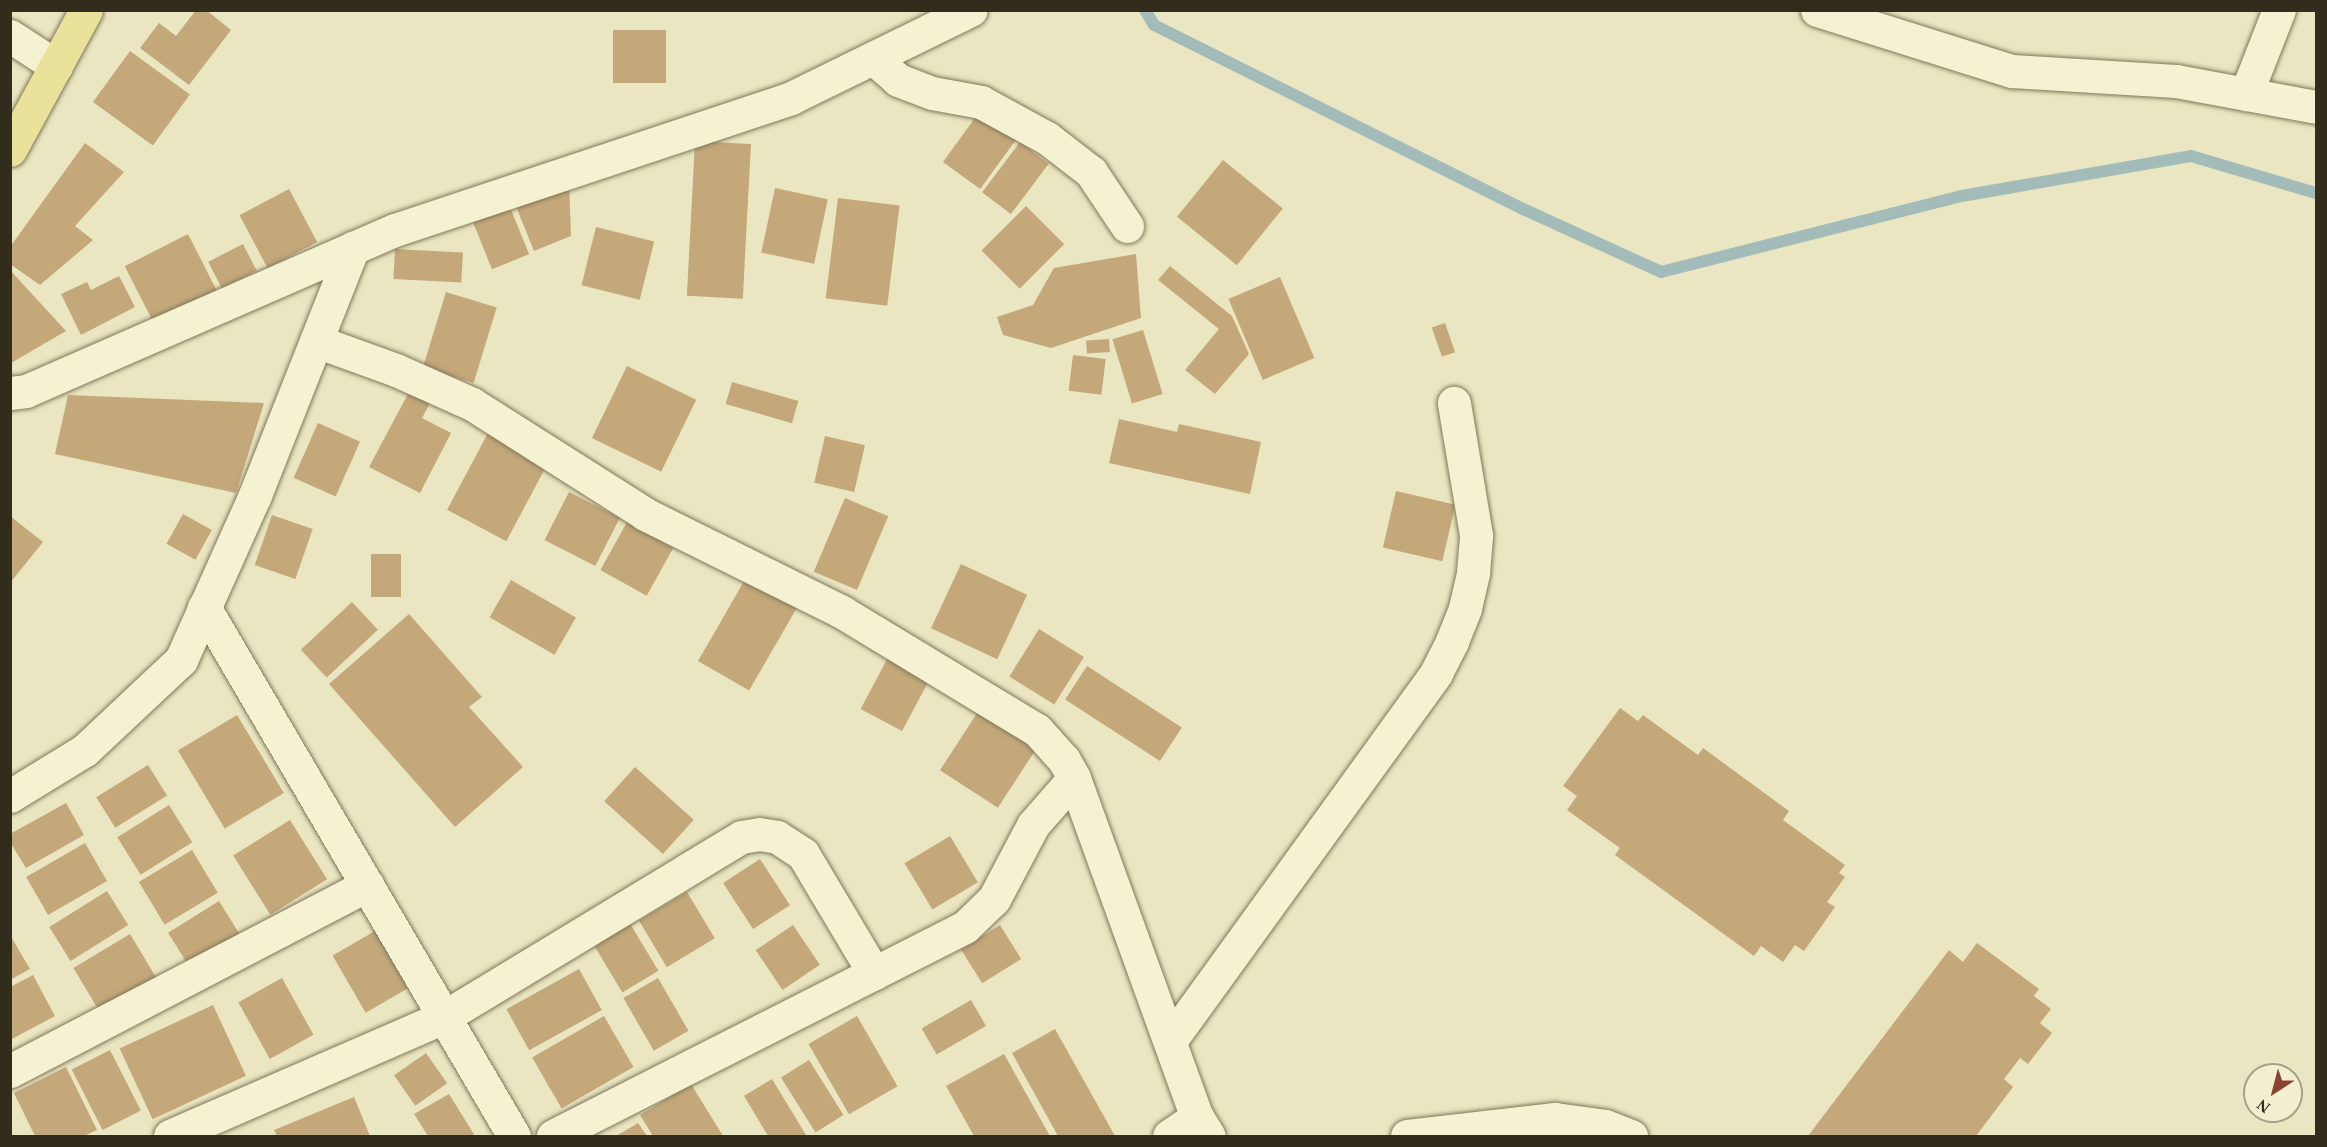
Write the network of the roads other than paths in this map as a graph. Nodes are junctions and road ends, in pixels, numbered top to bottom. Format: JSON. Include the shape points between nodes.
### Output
{"nodes":[{"id":1,"x":86,"y":10,"type":"edge"},
{"id":2,"x":971,"y":10,"type":"edge"},
{"id":3,"x":1817,"y":10,"type":"edge"},
{"id":4,"x":2279,"y":10,"type":"edge"},
{"id":5,"x":10,"y":36,"type":"edge"},
{"id":6,"x":873,"y":58,"type":"junction"},
{"id":7,"x":56,"y":66,"type":"junction"},
{"id":8,"x":2246,"y":94,"type":"junction"},
{"id":9,"x":2316,"y":107,"type":"edge"},
{"id":10,"x":10,"y":150,"type":"edge"},
{"id":11,"x":1127,"y":226,"type":"dead end"},
{"id":12,"x":353,"y":248,"type":"junction"},
{"id":13,"x":316,"y":341,"type":"junction"},
{"id":14,"x":10,"y":393,"type":"edge"},
{"id":15,"x":1454,"y":403,"type":"dead end"},
{"id":16,"x":204,"y":607,"type":"junction"},
{"id":17,"x":1074,"y":778,"type":"junction"},
{"id":18,"x":10,"y":795,"type":"edge"},
{"id":19,"x":367,"y":885,"type":"junction"},
{"id":20,"x":874,"y":973,"type":"junction"},
{"id":21,"x":444,"y":1017,"type":"junction"},
{"id":22,"x":1170,"y":1041,"type":"junction"},
{"id":23,"x":10,"y":1071,"type":"edge"},
{"id":24,"x":1203,"y":1127,"type":"edge"},
{"id":25,"x":170,"y":1137,"type":"edge"},
{"id":26,"x":514,"y":1137,"type":"edge"},
{"id":27,"x":553,"y":1137,"type":"edge"},
{"id":28,"x":1169,"y":1137,"type":"edge"},
{"id":29,"x":1407,"y":1137,"type":"edge"},
{"id":30,"x":1631,"y":1137,"type":"edge"}],
"edges":[{"from":1,"to":7,"type":"main road"},
{"from":2,"to":6,"type":"street"},
{"from":3,"to":8,"type":"street","via":[[2012,71],[2176,81]]},
{"from":4,"to":8,"type":"street"},
{"from":5,"to":7,"type":"street"},
{"from":6,"to":11,"type":"street","via":[[898,80],[932,93],[981,102],[1047,138],[1090,172]]},
{"from":6,"to":12,"type":"street","via":[[792,98],[395,230]]},
{"from":7,"to":10,"type":"main road"},
{"from":8,"to":9,"type":"street"},
{"from":12,"to":13,"type":"street"},
{"from":12,"to":14,"type":"street","via":[[26,391]]},
{"from":13,"to":16,"type":"street","via":[[255,495]]},
{"from":13,"to":17,"type":"street","via":[[396,370],[471,404],[645,513],[842,612],[1022,719],[1051,743]]},
{"from":15,"to":22,"type":"street","via":[[1476,535],[1465,608],[1452,641],[1436,673]]},
{"from":16,"to":18,"type":"street","via":[[181,660],[85,750]]},
{"from":16,"to":19,"type":"street"},
{"from":17,"to":20,"type":"street","via":[[1033,825],[1002,885],[983,912],[965,927]]},
{"from":17,"to":22,"type":"street"},
{"from":19,"to":21,"type":"street"},
{"from":19,"to":23,"type":"street"},
{"from":20,"to":21,"type":"street","via":[[803,854],[777,837],[759,834],[741,837]]},
{"from":20,"to":27,"type":"street"},
{"from":21,"to":25,"type":"street"},
{"from":21,"to":26,"type":"street"},
{"from":22,"to":24,"type":"street"},
{"from":24,"to":28,"type":"street"},
{"from":29,"to":30,"type":"street","via":[[1555,1119],[1605,1126]]}]}
